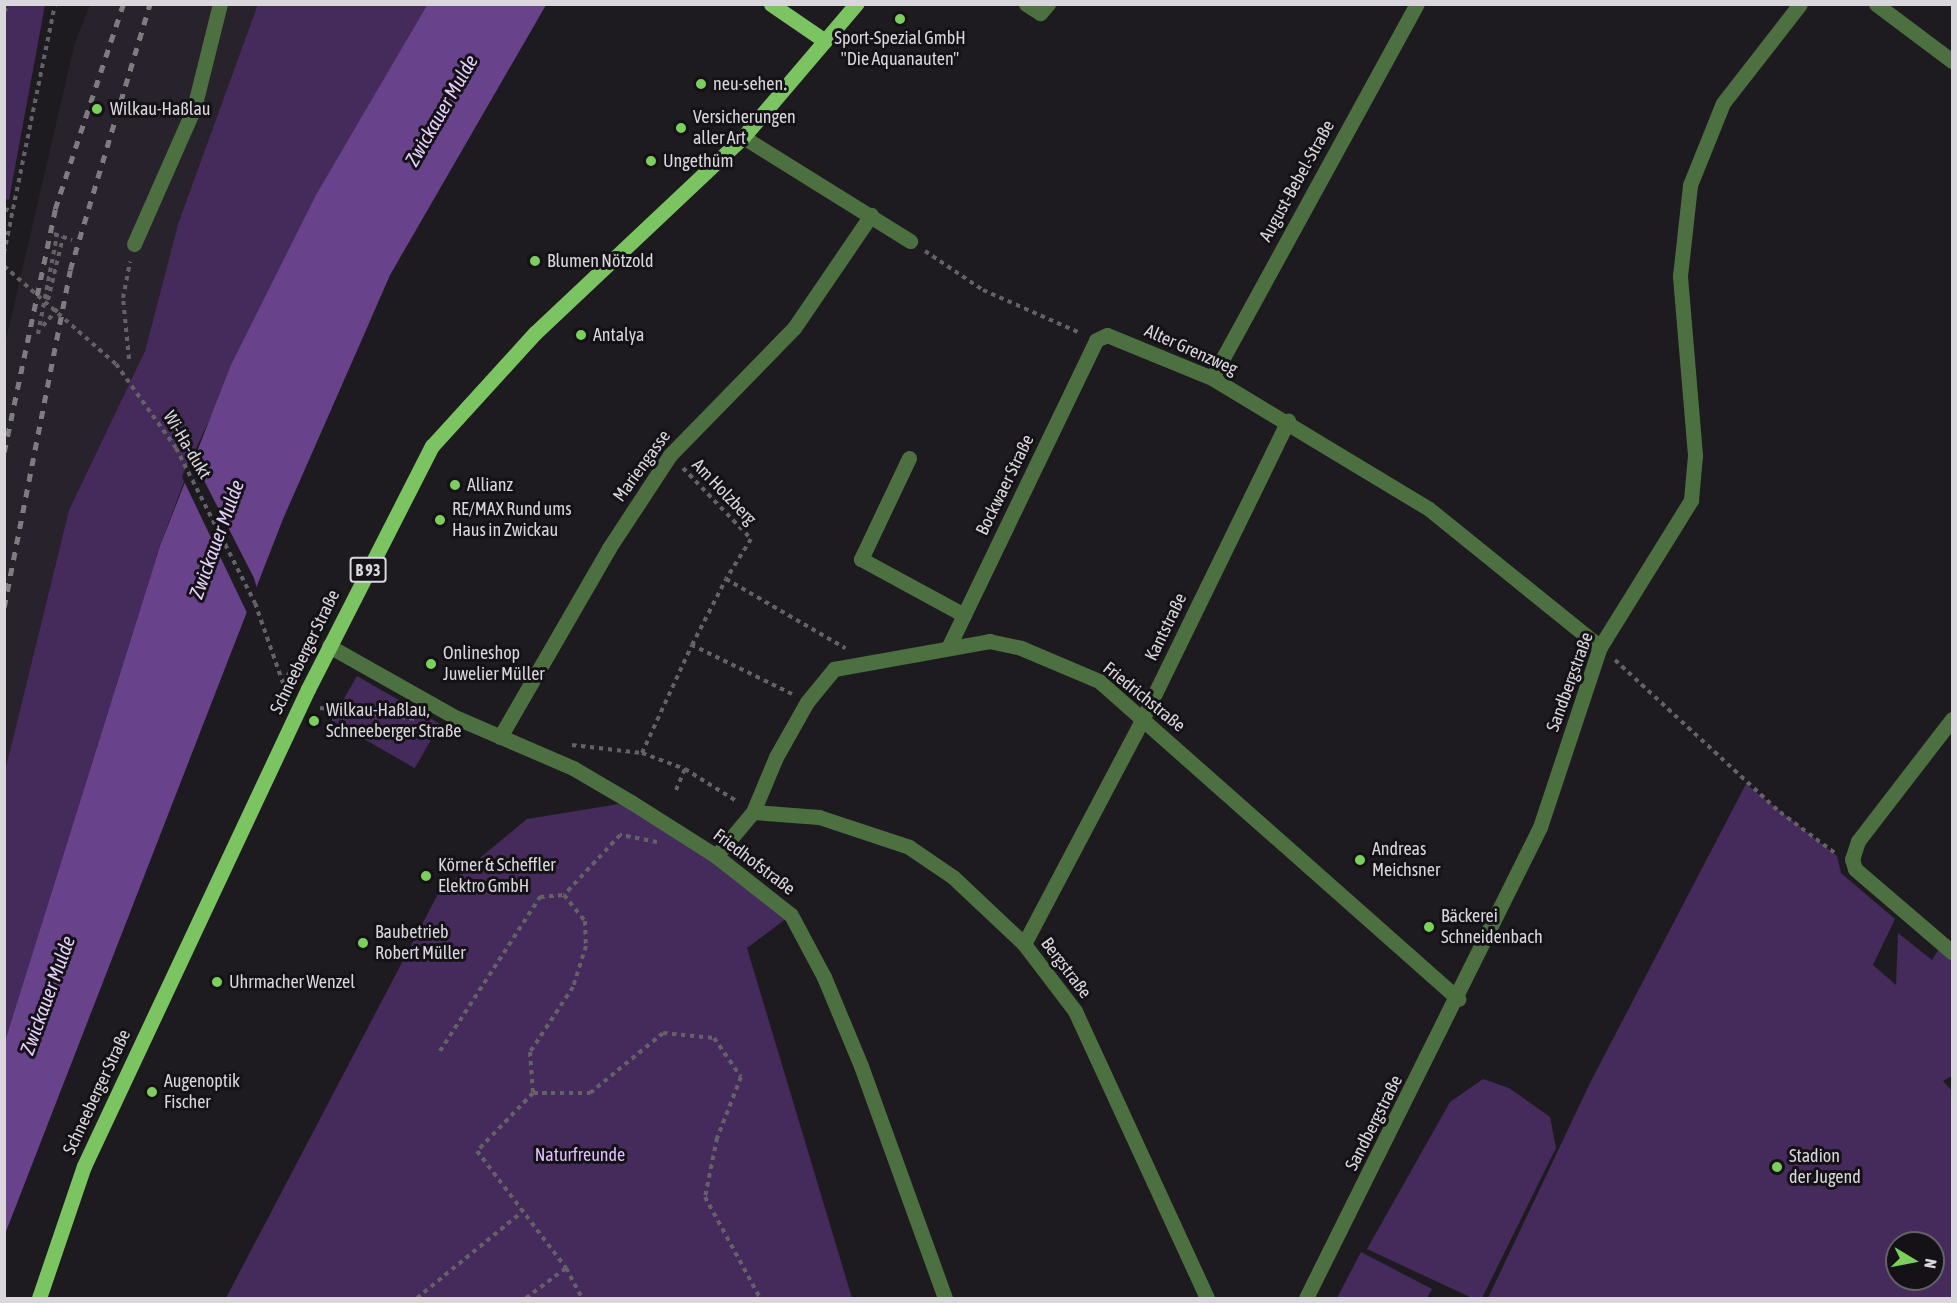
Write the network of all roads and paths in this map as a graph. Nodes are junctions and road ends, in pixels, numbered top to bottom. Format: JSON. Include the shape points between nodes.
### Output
{"nodes":[{"id":1,"x":9,"y":4,"type":"edge"},
{"id":2,"x":55,"y":4,"type":"edge"},
{"id":3,"x":220,"y":4,"type":"edge"},
{"id":4,"x":771,"y":4,"type":"edge"},
{"id":5,"x":856,"y":4,"type":"edge"},
{"id":6,"x":1026,"y":4,"type":"edge"},
{"id":7,"x":1048,"y":4,"type":"edge"},
{"id":8,"x":1417,"y":4,"type":"edge"},
{"id":9,"x":1800,"y":4,"type":"edge"},
{"id":10,"x":1876,"y":4,"type":"edge"},
{"id":11,"x":4,"y":12,"type":"edge"},
{"id":12,"x":825,"y":40,"type":"junction"},
{"id":13,"x":1953,"y":61,"type":"edge"},
{"id":14,"x":743,"y":137,"type":"junction"},
{"id":15,"x":4,"y":209,"type":"edge"},
{"id":16,"x":14,"y":211,"type":"junction"},
{"id":17,"x":871,"y":215,"type":"junction"},
{"id":18,"x":63,"y":237,"type":"junction"},
{"id":19,"x":72,"y":240,"type":"dead end"},
{"id":20,"x":910,"y":241,"type":"joint"},
{"id":21,"x":135,"y":244,"type":"joint"},
{"id":22,"x":4,"y":253,"type":"edge"},
{"id":23,"x":4,"y":266,"type":"edge"},
{"id":24,"x":48,"y":300,"type":"junction"},
{"id":25,"x":58,"y":308,"type":"junction"},
{"id":26,"x":38,"y":334,"type":"dead end"},
{"id":27,"x":37,"y":340,"type":"dead end"},
{"id":28,"x":1096,"y":340,"type":"junction"},
{"id":29,"x":129,"y":359,"type":"dead end"},
{"id":30,"x":1212,"y":378,"type":"junction"},
{"id":31,"x":1288,"y":421,"type":"junction"},
{"id":32,"x":670,"y":455,"type":"junction"},
{"id":33,"x":909,"y":458,"type":"dead end"},
{"id":34,"x":726,"y":579,"type":"junction"},
{"id":35,"x":964,"y":615,"type":"junction"},
{"id":36,"x":692,"y":645,"type":"junction"},
{"id":37,"x":329,"y":646,"type":"junction"},
{"id":38,"x":949,"y":646,"type":"junction"},
{"id":39,"x":1600,"y":646,"type":"junction"},
{"id":40,"x":856,"y":662,"type":"junction"},
{"id":41,"x":283,"y":683,"type":"dead end"},
{"id":42,"x":807,"y":702,"type":"junction"},
{"id":43,"x":302,"y":703,"type":"junction"},
{"id":44,"x":439,"y":706,"type":"junction"},
{"id":45,"x":1143,"y":718,"type":"junction"},
{"id":46,"x":1953,"y":719,"type":"edge"},
{"id":47,"x":500,"y":737,"type":"junction"},
{"id":48,"x":559,"y":743,"type":"dead end"},
{"id":49,"x":642,"y":753,"type":"junction"},
{"id":50,"x":685,"y":769,"type":"junction"},
{"id":51,"x":676,"y":790,"type":"dead end"},
{"id":52,"x":753,"y":812,"type":"junction"},
{"id":53,"x":666,"y":844,"type":"dead end"},
{"id":54,"x":716,"y":856,"type":"junction"},
{"id":55,"x":1852,"y":859,"type":"junction"},
{"id":56,"x":564,"y":895,"type":"junction"},
{"id":57,"x":1024,"y":944,"type":"junction"},
{"id":58,"x":1953,"y":952,"type":"edge"},
{"id":59,"x":1458,"y":999,"type":"junction"},
{"id":60,"x":440,"y":1051,"type":"dead end"},
{"id":61,"x":533,"y":1093,"type":"junction"},
{"id":62,"x":521,"y":1213,"type":"junction"},
{"id":63,"x":566,"y":1268,"type":"junction"},
{"id":64,"x":39,"y":1299,"type":"edge"},
{"id":65,"x":417,"y":1299,"type":"edge"},
{"id":66,"x":526,"y":1299,"type":"edge"},
{"id":67,"x":582,"y":1299,"type":"edge"},
{"id":68,"x":760,"y":1299,"type":"edge"},
{"id":69,"x":945,"y":1299,"type":"edge"},
{"id":70,"x":1207,"y":1299,"type":"edge"},
{"id":71,"x":1306,"y":1299,"type":"edge"}],
"edges":[{"from":1,"to":11,"type":"path"},
{"from":2,"to":16,"type":"path"},
{"from":3,"to":21,"type":"street","via":[[194,108]]},
{"from":4,"to":12,"type":"main road"},
{"from":5,"to":12,"type":"main road","number":"B 93"},
{"from":6,"to":7,"type":"street","via":[[1040,13]]},
{"from":8,"to":30,"type":"street","name":"August-Bebel-Straße"},
{"from":9,"to":39,"type":"street","name":"Sandbergstraße","via":[[1723,103],[1690,185],[1680,276],[1695,455],[1691,500]]},
{"from":10,"to":13,"type":"street"},
{"from":12,"to":14,"type":"main road","name":"Schneeberger Straße","number":"B 93"},
{"from":14,"to":17,"type":"street"},
{"from":14,"to":37,"type":"main road","name":"Schneeberger Straße","number":"B 93","via":[[464,405],[432,446]]},
{"from":15,"to":16,"type":"path"},
{"from":16,"to":22,"type":"path"},
{"from":17,"to":20,"type":"street"},
{"from":17,"to":32,"type":"street","name":"Mariengasse","via":[[794,328]]},
{"from":18,"to":19,"type":"path"},
{"from":18,"to":24,"type":"path"},
{"from":18,"to":26,"type":"path","via":[[55,235]]},
{"from":20,"to":28,"type":"path","via":[[983,290]]},
{"from":21,"to":29,"type":"path","via":[[123,297]]},
{"from":23,"to":24,"type":"path","name":"Wi-Ha-dukt","bridge":true},
{"from":24,"to":25,"type":"path","name":"Wi-Ha-dukt","bridge":true},
{"from":25,"to":27,"type":"path"},
{"from":25,"to":41,"type":"path","name":"Wi-Ha-dukt","bridge":true,"via":[[116,364],[176,448],[255,603]]},
{"from":28,"to":30,"type":"street","name":"Alter Grenzweg","via":[[1107,335]]},
{"from":28,"to":35,"type":"street","name":"Bockwaer Straße"},
{"from":30,"to":31,"type":"street","name":"Alter Grenzweg"},
{"from":31,"to":39,"type":"street","name":"Alter Grenzweg","via":[[1429,509]]},
{"from":31,"to":45,"type":"street","name":"Kantstraße"},
{"from":32,"to":34,"type":"path","name":"Am Holzberg","via":[[751,539]]},
{"from":32,"to":47,"type":"street","name":"Mariengasse","via":[[609,548]]},
{"from":33,"to":35,"type":"street","via":[[861,559]]},
{"from":34,"to":36,"type":"path","name":"Am Holzberg"},
{"from":34,"to":40,"type":"path","via":[[843,645]]},
{"from":35,"to":38,"type":"street","name":"Bockwaer Straße"},
{"from":36,"to":42,"type":"path"},
{"from":36,"to":49,"type":"path","name":"Am Holzberg"},
{"from":37,"to":43,"type":"main road","name":"Schneeberger Straße","number":"B 93"},
{"from":37,"to":44,"type":"street","name":"Friedhofstraße"},
{"from":38,"to":40,"type":"street","name":"Friedrichstraße"},
{"from":38,"to":45,"type":"street","name":"Friedrichstraße","via":[[989,641],[1021,648],[1098,681]]},
{"from":39,"to":55,"type":"path","via":[[1780,812],[1839,856]]},
{"from":39,"to":59,"type":"street","name":"Sandbergstraße","via":[[1540,827]]},
{"from":40,"to":42,"type":"street","name":"Friedrichstraße","via":[[834,669]]},
{"from":42,"to":52,"type":"street","name":"Friedrichstraße"},
{"from":43,"to":44,"type":"path","via":[[338,713],[426,719]]},
{"from":43,"to":64,"type":"main road","name":"Schneeberger Straße","number":"B 93","via":[[84,1166]]},
{"from":44,"to":47,"type":"street","name":"Friedhofstraße"},
{"from":45,"to":57,"type":"street","name":"Kantstraße"},
{"from":45,"to":59,"type":"street","name":"Friedrichstraße"},
{"from":46,"to":55,"type":"street","via":[[1858,841]]},
{"from":47,"to":54,"type":"street","name":"Friedhofstraße","via":[[573,768]]},
{"from":48,"to":49,"type":"path"},
{"from":49,"to":50,"type":"path"},
{"from":50,"to":51,"type":"path"},
{"from":50,"to":52,"type":"path"},
{"from":52,"to":54,"type":"street","name":"Friedrichstraße"},
{"from":52,"to":57,"type":"street","name":"Bergstraße","via":[[819,817],[909,847],[953,877]]},
{"from":53,"to":56,"type":"path","via":[[620,835]]},
{"from":54,"to":69,"type":"street","name":"Friedhofstraße","via":[[791,915],[824,977]]},
{"from":55,"to":58,"type":"street","via":[[1855,869]]},
{"from":56,"to":60,"type":"path","via":[[540,897]]},
{"from":56,"to":61,"type":"path","via":[[585,921],[586,946],[573,987],[530,1052]]},
{"from":57,"to":70,"type":"street","name":"Bergstraße","via":[[1075,1011]]},
{"from":59,"to":71,"type":"street","name":"Sandbergstraße"},
{"from":61,"to":62,"type":"path","via":[[477,1151]]},
{"from":61,"to":68,"type":"path","via":[[590,1093],[663,1033],[714,1038],[741,1077],[717,1138],[705,1197]]},
{"from":62,"to":63,"type":"path"},
{"from":62,"to":65,"type":"path"},
{"from":63,"to":66,"type":"path"},
{"from":63,"to":67,"type":"path"}]}
